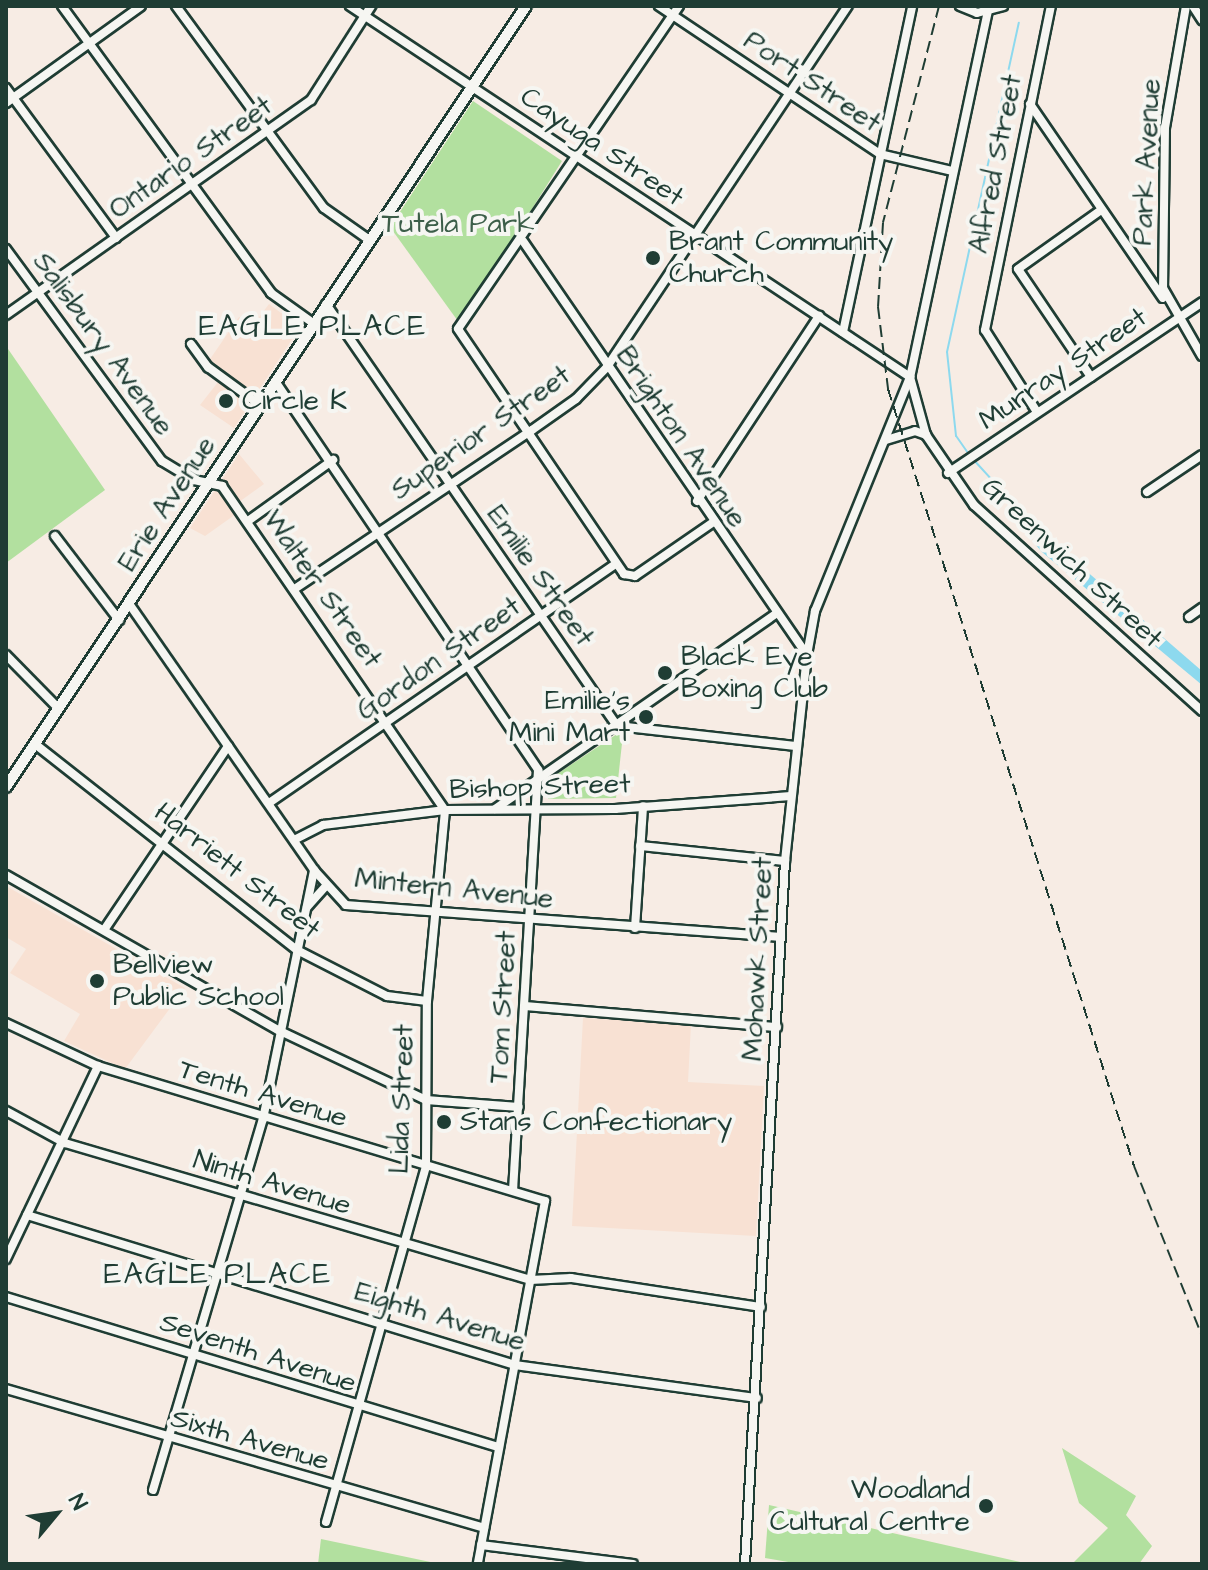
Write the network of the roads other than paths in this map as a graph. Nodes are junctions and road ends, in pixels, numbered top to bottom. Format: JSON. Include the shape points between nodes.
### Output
{"nodes":[{"id":1,"x":62,"y":6,"type":"edge"},
{"id":2,"x":141,"y":6,"type":"edge"},
{"id":3,"x":176,"y":6,"type":"edge"},
{"id":4,"x":350,"y":6,"type":"edge"},
{"id":5,"x":371,"y":6,"type":"edge"},
{"id":6,"x":526,"y":6,"type":"edge"},
{"id":7,"x":659,"y":6,"type":"edge"},
{"id":8,"x":679,"y":6,"type":"edge"},
{"id":9,"x":848,"y":6,"type":"edge"},
{"id":10,"x":912,"y":6,"type":"edge"},
{"id":11,"x":960,"y":6,"type":"edge"},
{"id":12,"x":1003,"y":6,"type":"edge"},
{"id":13,"x":1051,"y":6,"type":"edge"},
{"id":14,"x":1186,"y":6,"type":"edge"},
{"id":15,"x":1193,"y":6,"type":"edge"},
{"id":16,"x":988,"y":9,"type":"edge"},
{"id":17,"x":365,"y":15,"type":"junction"},
{"id":18,"x":673,"y":15,"type":"junction"},
{"id":19,"x":1202,"y":20,"type":"edge"},
{"id":20,"x":89,"y":44,"type":"junction"},
{"id":21,"x":472,"y":87,"type":"junction"},
{"id":22,"x":6,"y":88,"type":"edge"},
{"id":23,"x":790,"y":94,"type":"junction"},
{"id":24,"x":10,"y":100,"type":"edge"},
{"id":25,"x":1030,"y":104,"type":"junction"},
{"id":26,"x":269,"y":130,"type":"junction"},
{"id":27,"x":880,"y":154,"type":"junction"},
{"id":28,"x":577,"y":156,"type":"junction"},
{"id":29,"x":952,"y":171,"type":"junction"},
{"id":30,"x":192,"y":185,"type":"junction"},
{"id":31,"x":1101,"y":210,"type":"junction"},
{"id":32,"x":695,"y":235,"type":"junction"},
{"id":33,"x":116,"y":238,"type":"junction"},
{"id":34,"x":368,"y":239,"type":"junction"},
{"id":35,"x":523,"y":241,"type":"junction"},
{"id":36,"x":6,"y":249,"type":"edge"},
{"id":37,"x":38,"y":294,"type":"junction"},
{"id":38,"x":1202,"y":302,"type":"edge"},
{"id":39,"x":325,"y":303,"type":"junction"},
{"id":40,"x":1169,"y":306,"type":"junction"},
{"id":41,"x":6,"y":315,"type":"edge"},
{"id":42,"x":819,"y":316,"type":"junction"},
{"id":43,"x":1176,"y":319,"type":"junction"},
{"id":44,"x":313,"y":323,"type":"junction"},
{"id":45,"x":843,"y":332,"type":"junction"},
{"id":46,"x":191,"y":344,"type":"dead end"},
{"id":47,"x":1202,"y":356,"type":"edge"},
{"id":48,"x":607,"y":367,"type":"junction"},
{"id":49,"x":910,"y":377,"type":"junction"},
{"id":50,"x":1091,"y":377,"type":"junction"},
{"id":51,"x":275,"y":381,"type":"junction"},
{"id":52,"x":260,"y":405,"type":"junction"},
{"id":53,"x":1037,"y":412,"type":"junction"},
{"id":54,"x":527,"y":434,"type":"junction"},
{"id":55,"x":926,"y":435,"type":"junction"},
{"id":56,"x":886,"y":440,"type":"junction"},
{"id":57,"x":1202,"y":455,"type":"edge"},
{"id":58,"x":333,"y":460,"type":"junction"},
{"id":59,"x":951,"y":471,"type":"junction"},
{"id":60,"x":209,"y":482,"type":"junction"},
{"id":61,"x":448,"y":484,"type":"junction"},
{"id":62,"x":1147,"y":492,"type":"dead end"},
{"id":63,"x":697,"y":501,"type":"junction"},
{"id":64,"x":248,"y":521,"type":"junction"},
{"id":65,"x":712,"y":523,"type":"junction"},
{"id":66,"x":380,"y":530,"type":"junction"},
{"id":67,"x":55,"y":536,"type":"dead end"},
{"id":68,"x":616,"y":564,"type":"junction"},
{"id":69,"x":296,"y":588,"type":"junction"},
{"id":70,"x":130,"y":605,"type":"junction"},
{"id":71,"x":1202,"y":608,"type":"edge"},
{"id":72,"x":776,"y":614,"type":"junction"},
{"id":73,"x":541,"y":616,"type":"junction"},
{"id":74,"x":1189,"y":617,"type":"dead end"},
{"id":75,"x":119,"y":620,"type":"junction"},
{"id":76,"x":6,"y":655,"type":"edge"},
{"id":77,"x":807,"y":655,"type":"junction"},
{"id":78,"x":467,"y":665,"type":"junction"},
{"id":79,"x":58,"y":708,"type":"junction"},
{"id":80,"x":1202,"y":711,"type":"edge"},
{"id":81,"x":387,"y":721,"type":"junction"},
{"id":82,"x":617,"y":726,"type":"junction"},
{"id":83,"x":35,"y":744,"type":"junction"},
{"id":84,"x":228,"y":746,"type":"junction"},
{"id":85,"x":796,"y":746,"type":"junction"},
{"id":86,"x":8,"y":780,"type":"edge"},
{"id":87,"x":539,"y":780,"type":"junction"},
{"id":88,"x":791,"y":796,"type":"junction"},
{"id":89,"x":269,"y":803,"type":"junction"},
{"id":90,"x":643,"y":806,"type":"junction"},
{"id":91,"x":445,"y":810,"type":"junction"},
{"id":92,"x":494,"y":810,"type":"junction"},
{"id":93,"x":538,"y":810,"type":"junction"},
{"id":94,"x":164,"y":840,"type":"junction"},
{"id":95,"x":294,"y":840,"type":"junction"},
{"id":96,"x":640,"y":846,"type":"junction"},
{"id":97,"x":785,"y":861,"type":"junction"},
{"id":98,"x":314,"y":870,"type":"junction"},
{"id":99,"x":6,"y":875,"type":"edge"},
{"id":100,"x":326,"y":886,"type":"junction"},
{"id":101,"x":306,"y":908,"type":"junction"},
{"id":102,"x":437,"y":913,"type":"junction"},
{"id":103,"x":530,"y":921,"type":"junction"},
{"id":104,"x":635,"y":928,"type":"junction"},
{"id":105,"x":104,"y":930,"type":"junction"},
{"id":106,"x":781,"y":937,"type":"junction"},
{"id":107,"x":297,"y":950,"type":"junction"},
{"id":108,"x":427,"y":1001,"type":"junction"},
{"id":109,"x":526,"y":1006,"type":"junction"},
{"id":110,"x":6,"y":1023,"type":"edge"},
{"id":111,"x":777,"y":1027,"type":"junction"},
{"id":112,"x":278,"y":1030,"type":"junction"},
{"id":113,"x":98,"y":1066,"type":"junction"},
{"id":114,"x":426,"y":1100,"type":"junction"},
{"id":115,"x":519,"y":1107,"type":"junction"},
{"id":116,"x":6,"y":1111,"type":"edge"},
{"id":117,"x":263,"y":1119,"type":"junction"},
{"id":118,"x":65,"y":1143,"type":"junction"},
{"id":119,"x":426,"y":1166,"type":"junction"},
{"id":120,"x":513,"y":1189,"type":"junction"},
{"id":121,"x":240,"y":1195,"type":"junction"},
{"id":122,"x":27,"y":1215,"type":"junction"},
{"id":123,"x":406,"y":1247,"type":"junction"},
{"id":124,"x":6,"y":1259,"type":"edge"},
{"id":125,"x":218,"y":1274,"type":"junction"},
{"id":126,"x":530,"y":1280,"type":"junction"},
{"id":127,"x":6,"y":1297,"type":"edge"},
{"id":128,"x":761,"y":1307,"type":"junction"},
{"id":129,"x":384,"y":1324,"type":"junction"},
{"id":130,"x":194,"y":1355,"type":"junction"},
{"id":131,"x":515,"y":1365,"type":"junction"},
{"id":132,"x":6,"y":1389,"type":"edge"},
{"id":133,"x":757,"y":1398,"type":"junction"},
{"id":134,"x":360,"y":1408,"type":"junction"},
{"id":135,"x":168,"y":1440,"type":"junction"},
{"id":136,"x":498,"y":1447,"type":"junction"},
{"id":137,"x":337,"y":1487,"type":"junction"},
{"id":138,"x":153,"y":1490,"type":"dead end"},
{"id":139,"x":326,"y":1522,"type":"dead end"},
{"id":140,"x":484,"y":1528,"type":"junction"},
{"id":141,"x":481,"y":1545,"type":"junction"},
{"id":142,"x":478,"y":1564,"type":"edge"},
{"id":143,"x":633,"y":1564,"type":"edge"},
{"id":144,"x":745,"y":1564,"type":"edge"}],
"edges":[{"from":1,"to":20,"type":"street"},
{"from":2,"to":20,"type":"street"},
{"from":3,"to":26,"type":"street"},
{"from":4,"to":17,"type":"street","name":"Cayuga Street"},
{"from":5,"to":17,"type":"street","name":"Ontario Street"},
{"from":6,"to":21,"type":"main road","name":"Erie Avenue"},
{"from":7,"to":18,"type":"street","name":"Port Street"},
{"from":8,"to":18,"type":"street"},
{"from":9,"to":23,"type":"street","name":"Superior Street"},
{"from":10,"to":27,"type":"street"},
{"from":11,"to":16,"type":"street"},
{"from":12,"to":16,"type":"street"},
{"from":13,"to":25,"type":"street","name":"Alfred Street"},
{"from":14,"to":40,"type":"street","name":"Park Avenue","via":[[1165,127],[1163,288]]},
{"from":15,"to":19,"type":"street"},
{"from":16,"to":29,"type":"street","name":"Greenwich Street"},
{"from":17,"to":21,"type":"street","name":"Cayuga Street"},
{"from":17,"to":26,"type":"street","name":"Ontario Street","via":[[311,100]]},
{"from":18,"to":23,"type":"street","name":"Port Street"},
{"from":18,"to":28,"type":"street"},
{"from":20,"to":24,"type":"street"},
{"from":20,"to":30,"type":"street"},
{"from":21,"to":28,"type":"street","name":"Cayuga Street"},
{"from":21,"to":34,"type":"main road","name":"Erie Avenue"},
{"from":22,"to":24,"type":"street"},
{"from":23,"to":27,"type":"street","name":"Port Street"},
{"from":23,"to":32,"type":"street","name":"Superior Street"},
{"from":24,"to":33,"type":"street"},
{"from":25,"to":31,"type":"street"},
{"from":25,"to":53,"type":"street","name":"Alfred Street","via":[[985,330]]},
{"from":26,"to":30,"type":"street","name":"Ontario Street"},
{"from":26,"to":34,"type":"street","via":[[324,208]]},
{"from":27,"to":29,"type":"street","name":"Port Street"},
{"from":27,"to":45,"type":"street"},
{"from":28,"to":32,"type":"street","name":"Cayuga Street"},
{"from":28,"to":35,"type":"street"},
{"from":29,"to":49,"type":"street","name":"Greenwich Street"},
{"from":30,"to":33,"type":"street","name":"Ontario Street"},
{"from":30,"to":44,"type":"street","via":[[271,293]]},
{"from":31,"to":40,"type":"street"},
{"from":31,"to":50,"type":"street","via":[[1018,269]]},
{"from":32,"to":42,"type":"street","name":"Cayuga Street"},
{"from":32,"to":48,"type":"street","name":"Superior Street"},
{"from":33,"to":37,"type":"street","name":"Ontario Street"},
{"from":34,"to":39,"type":"main road","name":"Erie Avenue"},
{"from":35,"to":48,"type":"street","name":"Brighton Avenue"},
{"from":35,"to":54,"type":"street","via":[[458,329]]},
{"from":36,"to":37,"type":"street","name":"Salisbury Avenue"},
{"from":37,"to":41,"type":"street","name":"Ontario Street"},
{"from":37,"to":60,"type":"street","name":"Salisbury Avenue","via":[[162,461],[194,480]]},
{"from":38,"to":43,"type":"street","name":"Murray Street"},
{"from":39,"to":44,"type":"main road","name":"Erie Avenue"},
{"from":39,"to":61,"type":"street","name":"Emilie Street"},
{"from":40,"to":43,"type":"street","name":"Park Avenue"},
{"from":42,"to":45,"type":"street","name":"Cayuga Street"},
{"from":42,"to":63,"type":"street"},
{"from":43,"to":47,"type":"street","name":"Park Avenue"},
{"from":43,"to":50,"type":"street","name":"Murray Street"},
{"from":44,"to":51,"type":"main road","name":"Erie Avenue"},
{"from":45,"to":49,"type":"street","name":"Cayuga Street"},
{"from":46,"to":52,"type":"street","via":[[208,367]]},
{"from":48,"to":54,"type":"street","name":"Superior Street","via":[[576,399]]},
{"from":48,"to":63,"type":"street","name":"Brighton Avenue"},
{"from":49,"to":55,"type":"street","name":"Greenwich Street"},
{"from":49,"to":56,"type":"street","name":"Mohawk Street"},
{"from":50,"to":53,"type":"street","name":"Murray Street"},
{"from":51,"to":52,"type":"main road","name":"Erie Avenue"},
{"from":51,"to":58,"type":"street"},
{"from":52,"to":60,"type":"main road","name":"Erie Avenue"},
{"from":53,"to":59,"type":"street","name":"Murray Street"},
{"from":54,"to":61,"type":"street","name":"Superior Street"},
{"from":54,"to":68,"type":"street"},
{"from":55,"to":56,"type":"street","via":[[915,431]]},
{"from":55,"to":59,"type":"street","name":"Greenwich Street"},
{"from":56,"to":77,"type":"street","name":"Mohawk Street","via":[[815,611]]},
{"from":57,"to":62,"type":"street"},
{"from":58,"to":64,"type":"street"},
{"from":58,"to":66,"type":"street"},
{"from":59,"to":80,"type":"street","name":"Greenwich Street","via":[[1006,536]]},
{"from":60,"to":64,"type":"street","name":"Walter Street","via":[[222,486]]},
{"from":60,"to":70,"type":"main road","name":"Erie Avenue"},
{"from":61,"to":66,"type":"street","name":"Superior Street"},
{"from":61,"to":73,"type":"street","name":"Emilie Street"},
{"from":63,"to":65,"type":"street","name":"Brighton Avenue"},
{"from":64,"to":69,"type":"street","name":"Walter Street"},
{"from":65,"to":68,"type":"street","via":[[635,576],[627,576]]},
{"from":65,"to":72,"type":"street","name":"Brighton Avenue"},
{"from":66,"to":69,"type":"street","name":"Superior Street"},
{"from":66,"to":78,"type":"street"},
{"from":67,"to":75,"type":"street"},
{"from":68,"to":73,"type":"street","name":"Gordon Street"},
{"from":69,"to":81,"type":"street","name":"Walter Street"},
{"from":70,"to":75,"type":"main road","name":"Erie Avenue"},
{"from":70,"to":84,"type":"street","name":"Mintern Avenue"},
{"from":71,"to":74,"type":"street"},
{"from":72,"to":77,"type":"street","name":"Brighton Avenue"},
{"from":72,"to":82,"type":"street"},
{"from":73,"to":78,"type":"street","name":"Gordon Street"},
{"from":73,"to":82,"type":"street","name":"Emilie Street"},
{"from":75,"to":79,"type":"main road","name":"Erie Avenue"},
{"from":76,"to":79,"type":"street"},
{"from":77,"to":85,"type":"street","name":"Mohawk Street"},
{"from":78,"to":81,"type":"street","name":"Gordon Street"},
{"from":78,"to":87,"type":"street","via":[[538,770]]},
{"from":79,"to":83,"type":"main road","name":"Erie Avenue"},
{"from":81,"to":89,"type":"street","name":"Gordon Street"},
{"from":81,"to":91,"type":"street","name":"Walter Street"},
{"from":82,"to":85,"type":"street"},
{"from":82,"to":87,"type":"street"},
{"from":83,"to":86,"type":"main road","name":"Erie Avenue"},
{"from":83,"to":94,"type":"street","name":"Harriett Street"},
{"from":84,"to":89,"type":"street","name":"Mintern Avenue"},
{"from":84,"to":94,"type":"street"},
{"from":85,"to":88,"type":"street","name":"Mohawk Street"},
{"from":87,"to":92,"type":"street"},
{"from":87,"to":93,"type":"street","name":"Tom Street"},
{"from":88,"to":90,"type":"street","name":"Bishop Street"},
{"from":88,"to":97,"type":"street","name":"Mohawk Street"},
{"from":89,"to":95,"type":"street","name":"Mintern Avenue"},
{"from":90,"to":93,"type":"street","name":"Bishop Street"},
{"from":90,"to":96,"type":"street"},
{"from":91,"to":92,"type":"street","name":"Bishop Street"},
{"from":91,"to":95,"type":"street","name":"Bishop Street","via":[[323,825]]},
{"from":91,"to":102,"type":"street","name":"Lida Street"},
{"from":92,"to":93,"type":"street","name":"Bishop Street"},
{"from":93,"to":103,"type":"street","name":"Tom Street"},
{"from":94,"to":105,"type":"street"},
{"from":94,"to":107,"type":"street","name":"Harriett Street"},
{"from":95,"to":98,"type":"street","name":"Mintern Avenue"},
{"from":96,"to":97,"type":"street"},
{"from":96,"to":104,"type":"street"},
{"from":97,"to":106,"type":"street","name":"Mohawk Street"},
{"from":98,"to":100,"type":"street","name":"Mintern Avenue"},
{"from":98,"to":101,"type":"street"},
{"from":99,"to":105,"type":"street"},
{"from":100,"to":101,"type":"street"},
{"from":100,"to":102,"type":"street","name":"Mintern Avenue","via":[[346,905]]},
{"from":101,"to":107,"type":"street"},
{"from":102,"to":103,"type":"street","name":"Mintern Avenue"},
{"from":102,"to":108,"type":"street","name":"Lida Street"},
{"from":103,"to":104,"type":"street","name":"Mintern Avenue"},
{"from":103,"to":109,"type":"street","name":"Tom Street"},
{"from":104,"to":106,"type":"street","name":"Mintern Avenue"},
{"from":105,"to":112,"type":"street"},
{"from":106,"to":111,"type":"street","name":"Mohawk Street"},
{"from":107,"to":108,"type":"street","name":"Harriett Street","via":[[387,996]]},
{"from":107,"to":112,"type":"street"},
{"from":108,"to":114,"type":"street","name":"Lida Street"},
{"from":109,"to":111,"type":"street"},
{"from":109,"to":115,"type":"street","name":"Tom Street"},
{"from":110,"to":113,"type":"street","name":"Tenth Avenue"},
{"from":111,"to":128,"type":"street","name":"Mohawk Street"},
{"from":112,"to":114,"type":"street"},
{"from":112,"to":117,"type":"street"},
{"from":113,"to":117,"type":"street","name":"Tenth Avenue"},
{"from":113,"to":118,"type":"street"},
{"from":114,"to":115,"type":"street"},
{"from":114,"to":119,"type":"street","name":"Lida Street"},
{"from":115,"to":120,"type":"street","name":"Tom Street"},
{"from":116,"to":118,"type":"street","name":"Ninth Avenue"},
{"from":117,"to":119,"type":"street","name":"Tenth Avenue"},
{"from":117,"to":121,"type":"street"},
{"from":118,"to":121,"type":"street","name":"Ninth Avenue"},
{"from":118,"to":122,"type":"street"},
{"from":119,"to":120,"type":"street","name":"Tenth Avenue"},
{"from":119,"to":123,"type":"street","name":"Lida Street"},
{"from":120,"to":126,"type":"street","name":"Tenth Avenue","via":[[545,1201]]},
{"from":121,"to":123,"type":"street","name":"Ninth Avenue"},
{"from":121,"to":125,"type":"street"},
{"from":122,"to":124,"type":"street"},
{"from":122,"to":125,"type":"street","name":"Eighth Avenue"},
{"from":123,"to":126,"type":"street","name":"Ninth Avenue"},
{"from":123,"to":129,"type":"street","name":"Lida Street"},
{"from":125,"to":129,"type":"street","name":"Eighth Avenue"},
{"from":125,"to":130,"type":"street"},
{"from":126,"to":128,"type":"street","name":"Ninth Avenue","via":[[571,1278]]},
{"from":126,"to":131,"type":"street"},
{"from":127,"to":130,"type":"street","name":"Seventh Avenue"},
{"from":128,"to":133,"type":"street","name":"Mohawk Street"},
{"from":129,"to":131,"type":"street","name":"Eighth Avenue"},
{"from":129,"to":134,"type":"street","name":"Lida Street"},
{"from":130,"to":134,"type":"street","name":"Seventh Avenue"},
{"from":130,"to":135,"type":"street"},
{"from":131,"to":133,"type":"street","name":"Eighth Avenue"},
{"from":131,"to":136,"type":"street"},
{"from":132,"to":135,"type":"street","name":"Sixth Avenue"},
{"from":133,"to":144,"type":"street","name":"Mohawk Street"},
{"from":134,"to":136,"type":"street","name":"Seventh Avenue"},
{"from":134,"to":137,"type":"street","name":"Lida Street"},
{"from":135,"to":137,"type":"street","name":"Sixth Avenue"},
{"from":135,"to":138,"type":"street"},
{"from":136,"to":140,"type":"street"},
{"from":137,"to":139,"type":"street","name":"Lida Street"},
{"from":137,"to":140,"type":"street","name":"Sixth Avenue"},
{"from":140,"to":141,"type":"street"},
{"from":141,"to":142,"type":"street"},
{"from":141,"to":143,"type":"street"}]}
